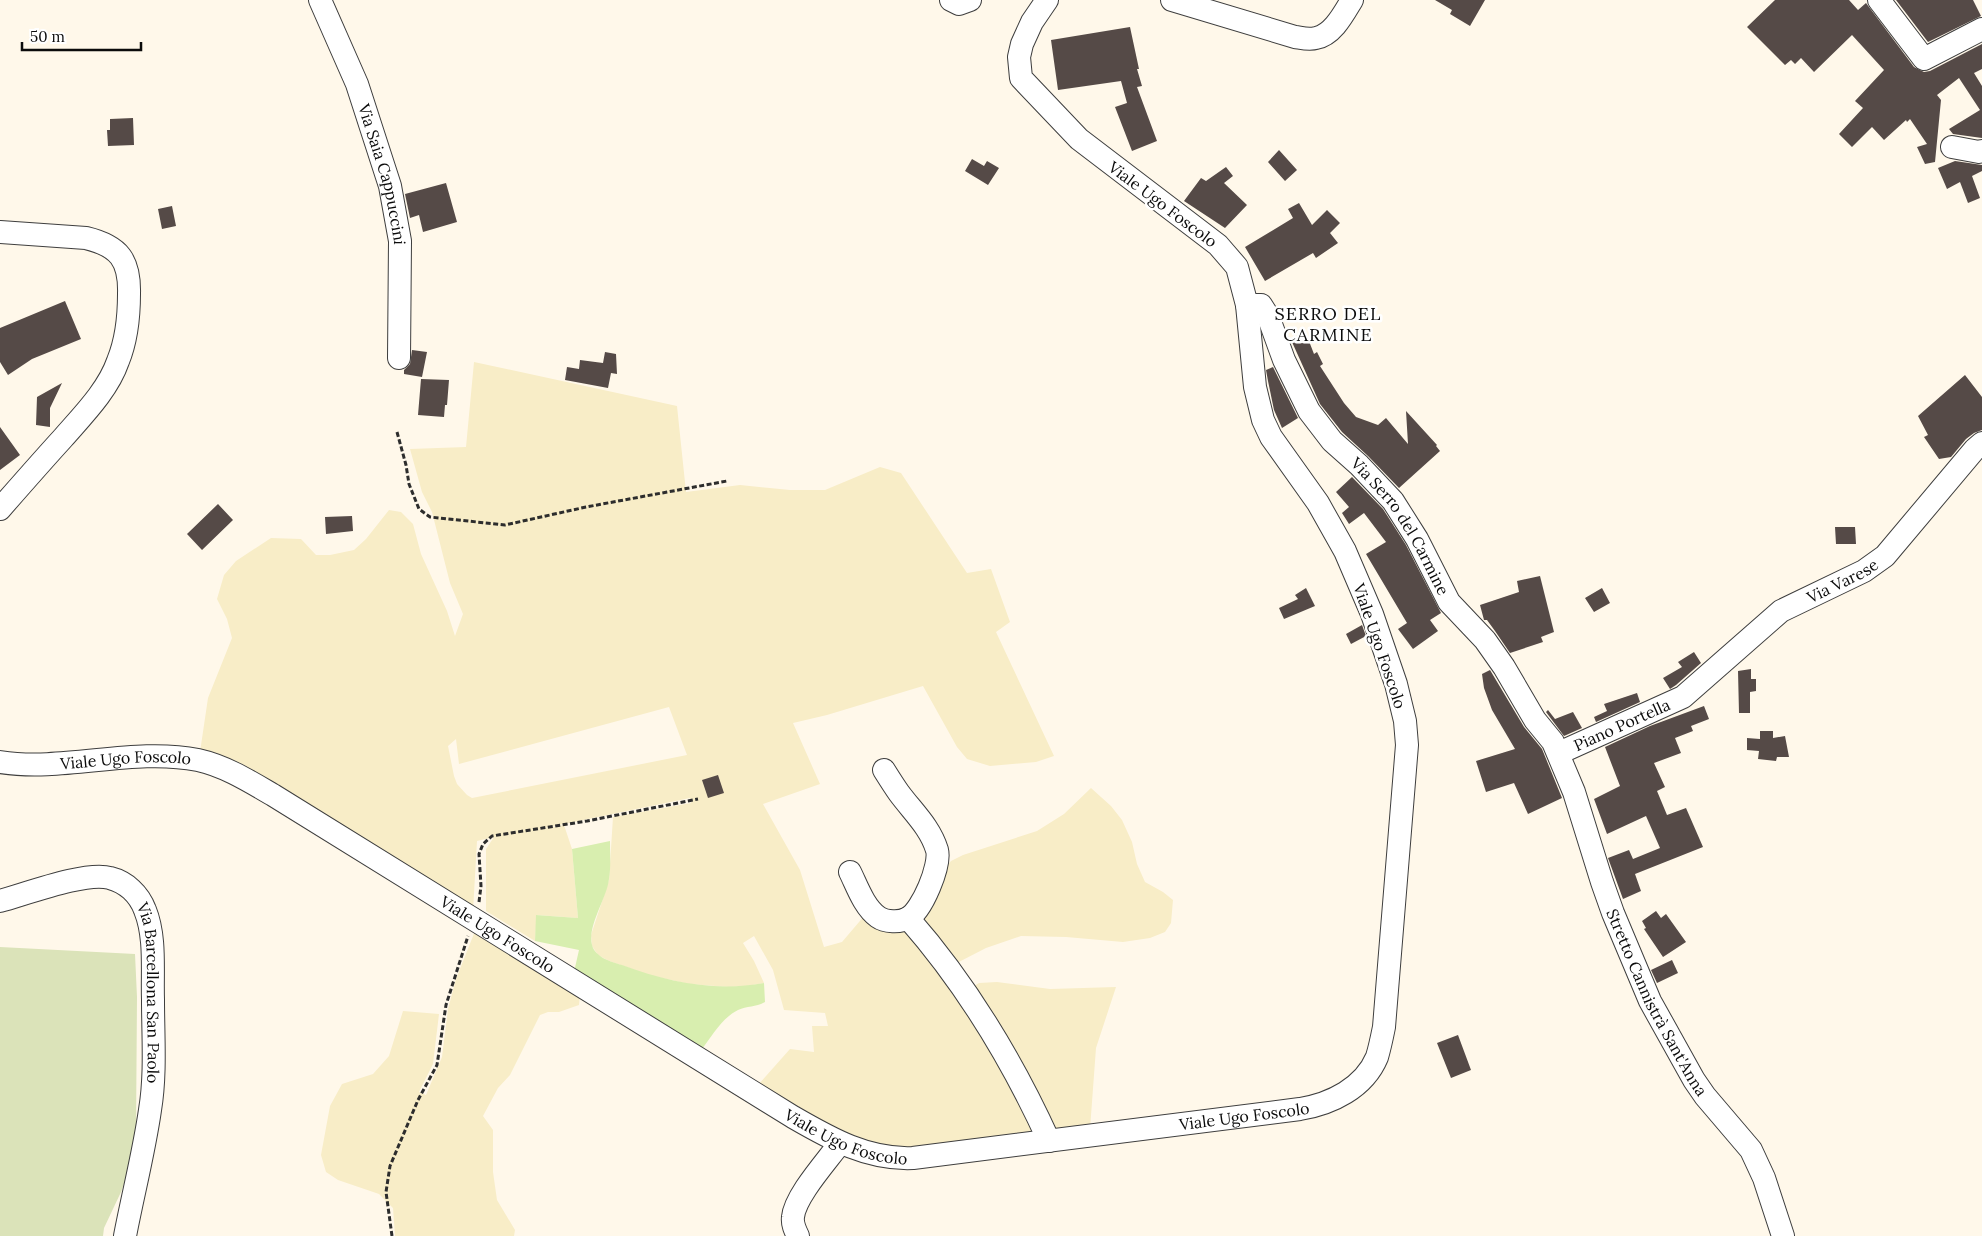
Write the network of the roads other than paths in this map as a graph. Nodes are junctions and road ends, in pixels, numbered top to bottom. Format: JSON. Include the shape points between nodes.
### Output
{"nodes":[{"id":1,"x":320,"y":0,"type":"edge"},
{"id":2,"x":951,"y":0,"type":"edge"},
{"id":3,"x":970,"y":0,"type":"edge"},
{"id":4,"x":1047,"y":0,"type":"edge"},
{"id":5,"x":1172,"y":0,"type":"edge"},
{"id":6,"x":1352,"y":0,"type":"edge"},
{"id":7,"x":1879,"y":0,"type":"edge"},
{"id":8,"x":1982,"y":29,"type":"edge"},
{"id":9,"x":1952,"y":147,"type":"dead end"},
{"id":10,"x":1982,"y":151,"type":"edge"},
{"id":11,"x":0,"y":232,"type":"edge"},
{"id":12,"x":1247,"y":305,"type":"junction"},
{"id":13,"x":399,"y":358,"type":"dead end"},
{"id":14,"x":1982,"y":443,"type":"edge"},
{"id":15,"x":0,"y":509,"type":"edge"},
{"id":16,"x":1683,"y":697,"type":"joint"},
{"id":17,"x":1559,"y":753,"type":"junction"},
{"id":18,"x":0,"y":762,"type":"edge"},
{"id":19,"x":884,"y":770,"type":"dead end"},
{"id":20,"x":850,"y":872,"type":"dead end"},
{"id":21,"x":0,"y":901,"type":"edge"},
{"id":22,"x":908,"y":918,"type":"junction"},
{"id":23,"x":1049,"y":1141,"type":"junction"},
{"id":24,"x":840,"y":1143,"type":"junction"},
{"id":25,"x":125,"y":1236,"type":"edge"},
{"id":26,"x":798,"y":1236,"type":"edge"},
{"id":27,"x":1784,"y":1236,"type":"edge"}],
"edges":[{"from":1,"to":13,"type":"street","name":"Via Saia Cappuccini","via":[[357,84],[390,186],[400,241]]},
{"from":2,"to":3,"type":"street","via":[[960,4]]},
{"from":4,"to":12,"type":"street","name":"Viale Ugo Foscolo","via":[[1022,44],[1019,57],[1021,78],[1079,140],[1218,244],[1237,267]]},
{"from":5,"to":6,"type":"street","via":[[1310,39],[1330,30]]},
{"from":7,"to":8,"type":"street","via":[[1924,59]]},
{"from":9,"to":10,"type":"street"},
{"from":11,"to":15,"type":"street","via":[[86,238],[100,242],[120,255],[130,282],[125,341],[110,378],[81,417]]},
{"from":12,"to":17,"type":"street","name":"Via Serro del Carmine","via":[[1261,305],[1309,411],[1332,441],[1393,501],[1417,539],[1449,602],[1485,640]]},
{"from":12,"to":23,"type":"street","name":"Viale Ugo Foscolo","via":[[1255,387],[1263,420],[1271,437],[1318,503],[1345,551],[1372,614],[1405,721],[1406,750],[1380,1046],[1372,1066],[1357,1084],[1344,1094],[1314,1107]]},
{"from":14,"to":16,"type":"street","name":"Via Varese","via":[[1886,556],[1864,571],[1782,611]]},
{"from":16,"to":17,"type":"street","name":"Piano Portella"},
{"from":17,"to":27,"type":"street","name":"Stretto Cannistrà Sant'Anna","via":[[1607,897],[1650,1001],[1694,1080],[1751,1150]]},
{"from":18,"to":24,"type":"street","name":"Viale Ugo Foscolo","via":[[35,764],[178,757],[233,772]]},
{"from":19,"to":22,"type":"street","via":[[928,829],[938,852],[937,865],[922,904]]},
{"from":20,"to":22,"type":"street","via":[[871,910],[880,918],[889,921]]},
{"from":21,"to":25,"type":"street","name":"Via Barcellona San Paolo","via":[[80,878],[101,876],[130,888],[146,911],[151,938],[154,1077]]},
{"from":22,"to":23,"type":"street","via":[[988,1027]]},
{"from":23,"to":24,"type":"street","name":"Viale Ugo Foscolo","via":[[898,1159],[872,1155]]},
{"from":24,"to":26,"type":"street","via":[[795,1206],[793,1219]]}]}
